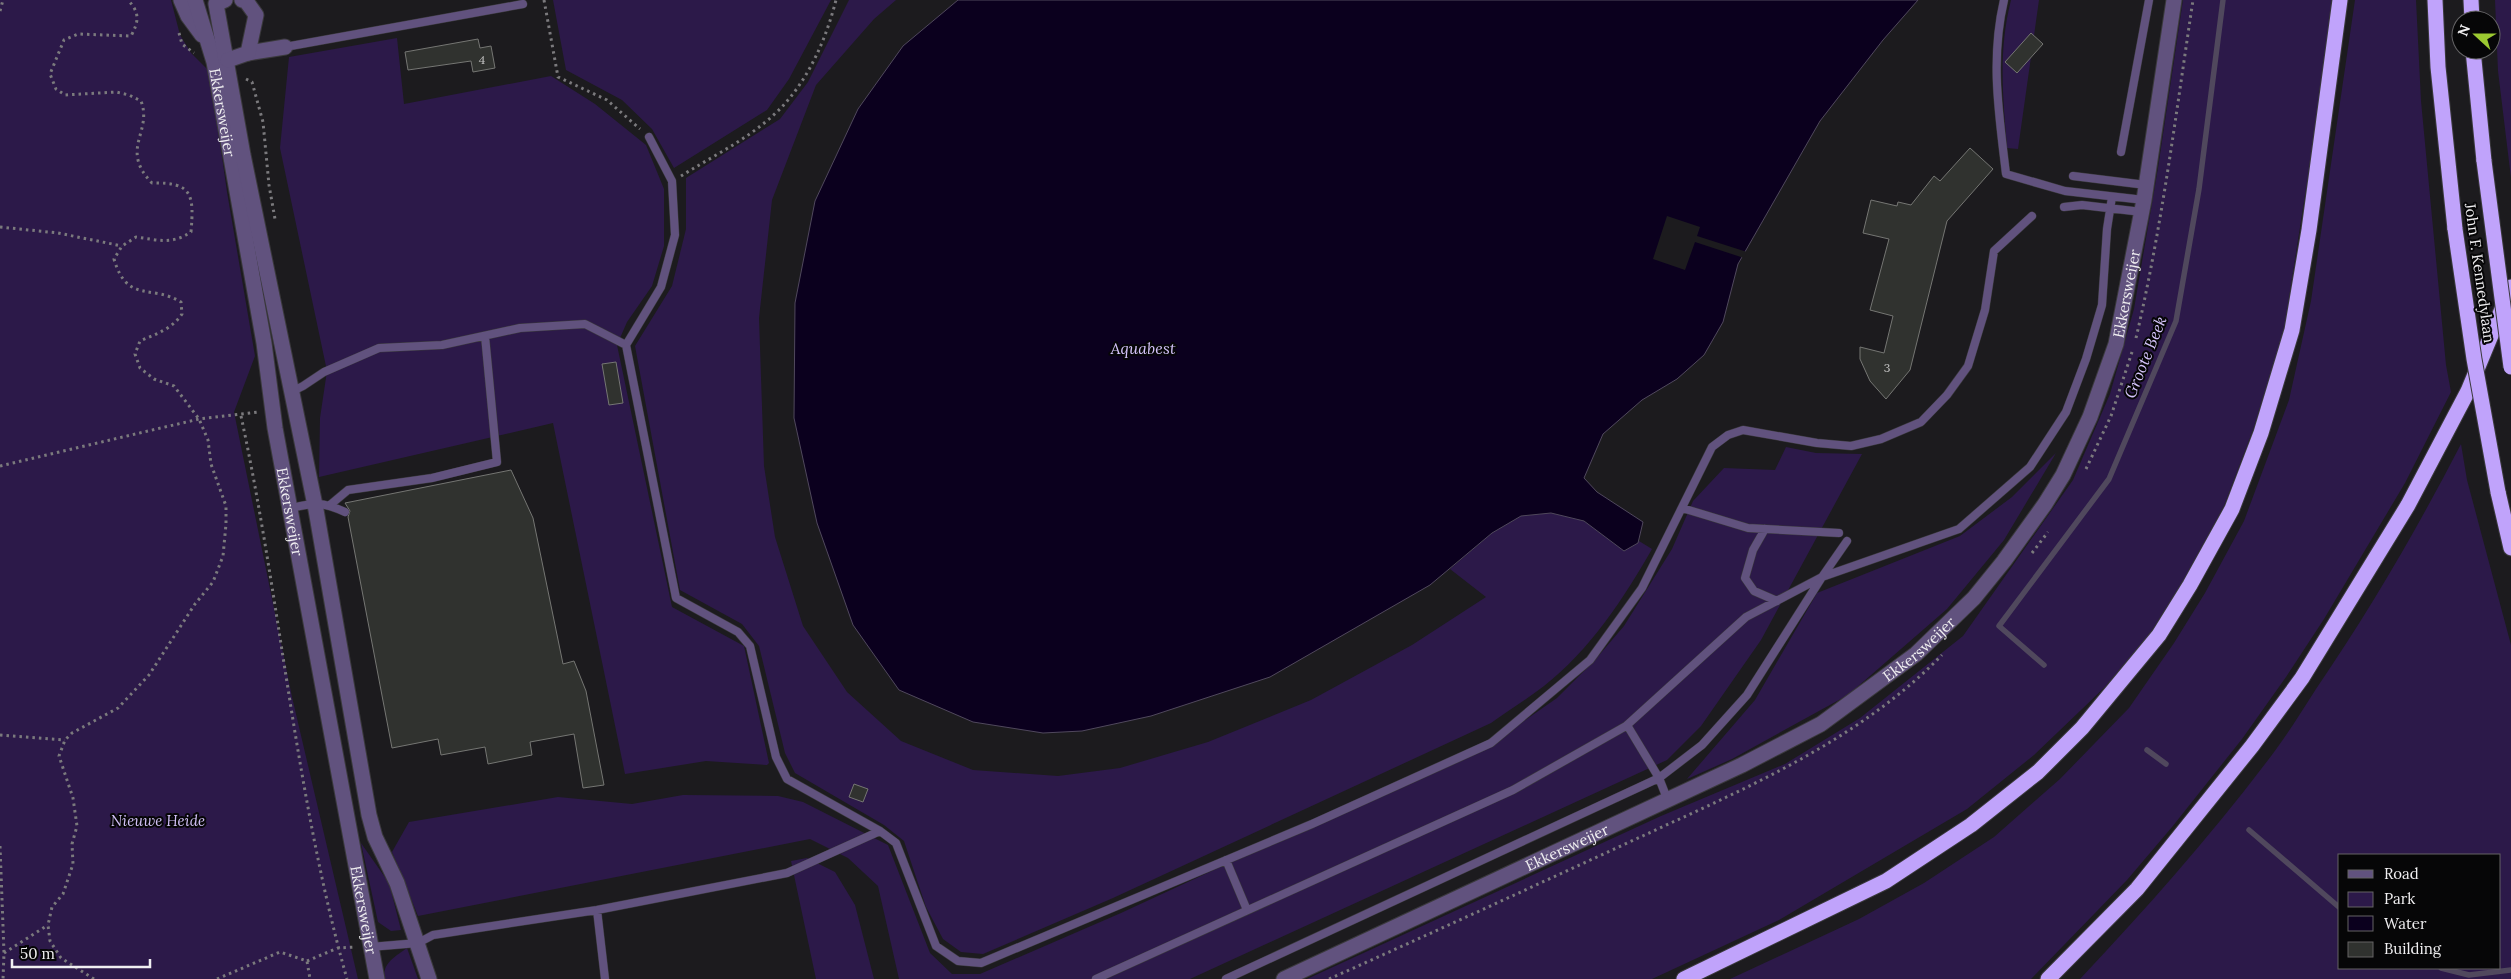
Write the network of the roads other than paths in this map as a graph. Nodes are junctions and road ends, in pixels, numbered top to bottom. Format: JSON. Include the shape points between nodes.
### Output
{"nodes":[{"id":1,"x":181,"y":0,"type":"edge"},
{"id":2,"x":195,"y":0,"type":"edge"},
{"id":3,"x":242,"y":0,"type":"edge"},
{"id":4,"x":2004,"y":0,"type":"edge"},
{"id":5,"x":2149,"y":0,"type":"edge"},
{"id":6,"x":2174,"y":0,"type":"edge"},
{"id":7,"x":2340,"y":0,"type":"edge"},
{"id":8,"x":2435,"y":0,"type":"edge"},
{"id":9,"x":219,"y":1,"type":"edge"},
{"id":10,"x":523,"y":4,"type":"dead end"},
{"id":11,"x":203,"y":25,"type":"junction"},
{"id":12,"x":209,"y":45,"type":"junction"},
{"id":13,"x":285,"y":47,"type":"joint"},
{"id":14,"x":248,"y":53,"type":"junction"},
{"id":15,"x":228,"y":60,"type":"junction"},
{"id":16,"x":2474,"y":60,"type":"edge"},
{"id":17,"x":649,"y":137,"type":"road end"},
{"id":18,"x":2121,"y":152,"type":"dead end"},
{"id":19,"x":2073,"y":176,"type":"dead end"},
{"id":20,"x":2146,"y":185,"type":"junction"},
{"id":21,"x":2112,"y":197,"type":"junction"},
{"id":22,"x":2143,"y":206,"type":"junction"},
{"id":23,"x":2064,"y":207,"type":"dead end"},
{"id":24,"x":2110,"y":208,"type":"junction"},
{"id":25,"x":2032,"y":216,"type":"dead end"},
{"id":26,"x":2511,"y":286,"type":"edge"},
{"id":27,"x":485,"y":336,"type":"junction"},
{"id":28,"x":626,"y":345,"type":"junction"},
{"id":29,"x":2511,"y":366,"type":"edge"},
{"id":30,"x":291,"y":392,"type":"junction"},
{"id":31,"x":314,"y":502,"type":"junction"},
{"id":32,"x":330,"y":505,"type":"junction"},
{"id":33,"x":292,"y":508,"type":"junction"},
{"id":34,"x":1682,"y":508,"type":"junction"},
{"id":35,"x":345,"y":512,"type":"dead end"},
{"id":36,"x":1765,"y":529,"type":"junction"},
{"id":37,"x":1839,"y":534,"type":"dead end"},
{"id":38,"x":1848,"y":541,"type":"dead end"},
{"id":39,"x":2511,"y":548,"type":"edge"},
{"id":40,"x":1822,"y":577,"type":"junction"},
{"id":41,"x":1777,"y":601,"type":"junction"},
{"id":42,"x":1627,"y":725,"type":"junction"},
{"id":43,"x":1659,"y":778,"type":"junction"},
{"id":44,"x":1668,"y":800,"type":"junction"},
{"id":45,"x":880,"y":831,"type":"junction"},
{"id":46,"x":1226,"y":860,"type":"junction"},
{"id":47,"x":597,"y":910,"type":"junction"},
{"id":48,"x":1247,"y":910,"type":"junction"},
{"id":49,"x":418,"y":943,"type":"junction"},
{"id":50,"x":370,"y":947,"type":"junction"},
{"id":51,"x":377,"y":979,"type":"edge"},
{"id":52,"x":429,"y":979,"type":"edge"},
{"id":53,"x":605,"y":979,"type":"edge"},
{"id":54,"x":1096,"y":979,"type":"edge"},
{"id":55,"x":1226,"y":979,"type":"edge"},
{"id":56,"x":1284,"y":979,"type":"edge"},
{"id":57,"x":1684,"y":979,"type":"edge"},
{"id":58,"x":2048,"y":979,"type":"edge"}],
"edges":[{"from":1,"to":12,"type":"street","name":"Ekkersweijer","via":[[188,16]]},
{"from":2,"to":11,"type":"street","name":"Ekkersweijer"},
{"from":3,"to":14,"type":"street","via":[[256,15]]},
{"from":4,"to":21,"type":"lane","via":[[1997,30],[1995,78],[2006,174],[2065,191]]},
{"from":5,"to":18,"type":"lane"},
{"from":6,"to":20,"type":"street","name":"Ekkersweijer"},
{"from":7,"to":57,"type":"highway","via":[[2292,330],[2261,433],[2232,509],[2159,635],[2088,721],[2038,772],[1971,825],[1886,881]]},
{"from":8,"to":39,"type":"highway","name":"John F. Kennedylaan","bridge":true,"via":[[2438,66],[2455,229],[2474,359]]},
{"from":9,"to":11,"type":"street","name":"Ekkersweijer"},
{"from":9,"to":15,"type":"street","name":"Ekkersweijer"},
{"from":10,"to":13,"type":"lane"},
{"from":11,"to":12,"type":"street","name":"Ekkersweijer"},
{"from":12,"to":33,"type":"street","name":"Ekkersweijer"},
{"from":13,"to":14,"type":"street","name":"Ekkersweijer"},
{"from":14,"to":15,"type":"street","name":"Ekkersweijer"},
{"from":15,"to":30,"type":"street","name":"Ekkersweijer","via":[[243,155]]},
{"from":16,"to":29,"type":"highway","name":"John F. Kennedylaan","bridge":true},
{"from":17,"to":28,"type":"lane","via":[[672,181],[674,235],[661,287]]},
{"from":19,"to":20,"type":"lane"},
{"from":20,"to":22,"type":"street","name":"Ekkersweijer"},
{"from":21,"to":22,"type":"lane"},
{"from":21,"to":24,"type":"lane"},
{"from":22,"to":24,"type":"lane"},
{"from":22,"to":44,"type":"street","name":"Ekkersweijer","via":[[2116,344],[2090,417],[2049,497],[2004,561],[1974,598],[1916,654],[1821,724]]},
{"from":23,"to":24,"type":"lane"},
{"from":24,"to":40,"type":"lane","via":[[2102,305],[2086,359],[2066,412],[2030,467],[1959,529]]},
{"from":25,"to":34,"type":"lane","via":[[1994,251],[1985,310],[1968,366],[1947,395],[1921,422],[1881,439],[1851,446],[1743,430],[1728,435],[1712,447]]},
{"from":26,"to":58,"type":"highway","via":[[2468,391],[2408,506],[2302,678],[2252,746],[2137,889]]},
{"from":27,"to":28,"type":"lane","via":[[520,328],[585,324]]},
{"from":27,"to":30,"type":"lane","via":[[442,345],[379,348],[324,372]]},
{"from":27,"to":32,"type":"lane","via":[[497,462],[432,478],[348,490]]},
{"from":28,"to":45,"type":"lane","via":[[676,598],[738,632],[750,646],[776,757],[787,779]]},
{"from":30,"to":31,"type":"street","name":"Ekkersweijer"},
{"from":31,"to":32,"type":"lane"},
{"from":31,"to":33,"type":"lane"},
{"from":31,"to":49,"type":"street","name":"Ekkersweijer","via":[[369,815]]},
{"from":32,"to":35,"type":"lane"},
{"from":33,"to":50,"type":"street","name":"Ekkersweijer"},
{"from":34,"to":36,"type":"lane","via":[[1748,528]]},
{"from":34,"to":46,"type":"lane","via":[[1642,588],[1590,660],[1491,743]]},
{"from":36,"to":37,"type":"lane"},
{"from":36,"to":41,"type":"lane","via":[[1752,550],[1745,578],[1754,591]]},
{"from":38,"to":40,"type":"lane"},
{"from":40,"to":41,"type":"lane"},
{"from":40,"to":43,"type":"lane","via":[[1747,695],[1702,745]]},
{"from":41,"to":42,"type":"lane","via":[[1746,617]]},
{"from":42,"to":43,"type":"lane"},
{"from":42,"to":48,"type":"lane","via":[[1513,790]]},
{"from":43,"to":44,"type":"lane"},
{"from":43,"to":55,"type":"lane"},
{"from":44,"to":56,"type":"street","name":"Ekkersweijer"},
{"from":45,"to":46,"type":"lane","via":[[896,843],[936,946],[958,961],[981,963]]},
{"from":45,"to":47,"type":"lane","via":[[787,873]]},
{"from":46,"to":48,"type":"lane"},
{"from":47,"to":49,"type":"lane","via":[[433,934]]},
{"from":47,"to":53,"type":"lane"},
{"from":48,"to":54,"type":"lane"},
{"from":49,"to":50,"type":"lane"},
{"from":49,"to":52,"type":"street","name":"Ekkersweijer"},
{"from":50,"to":51,"type":"street","name":"Ekkersweijer"}]}
